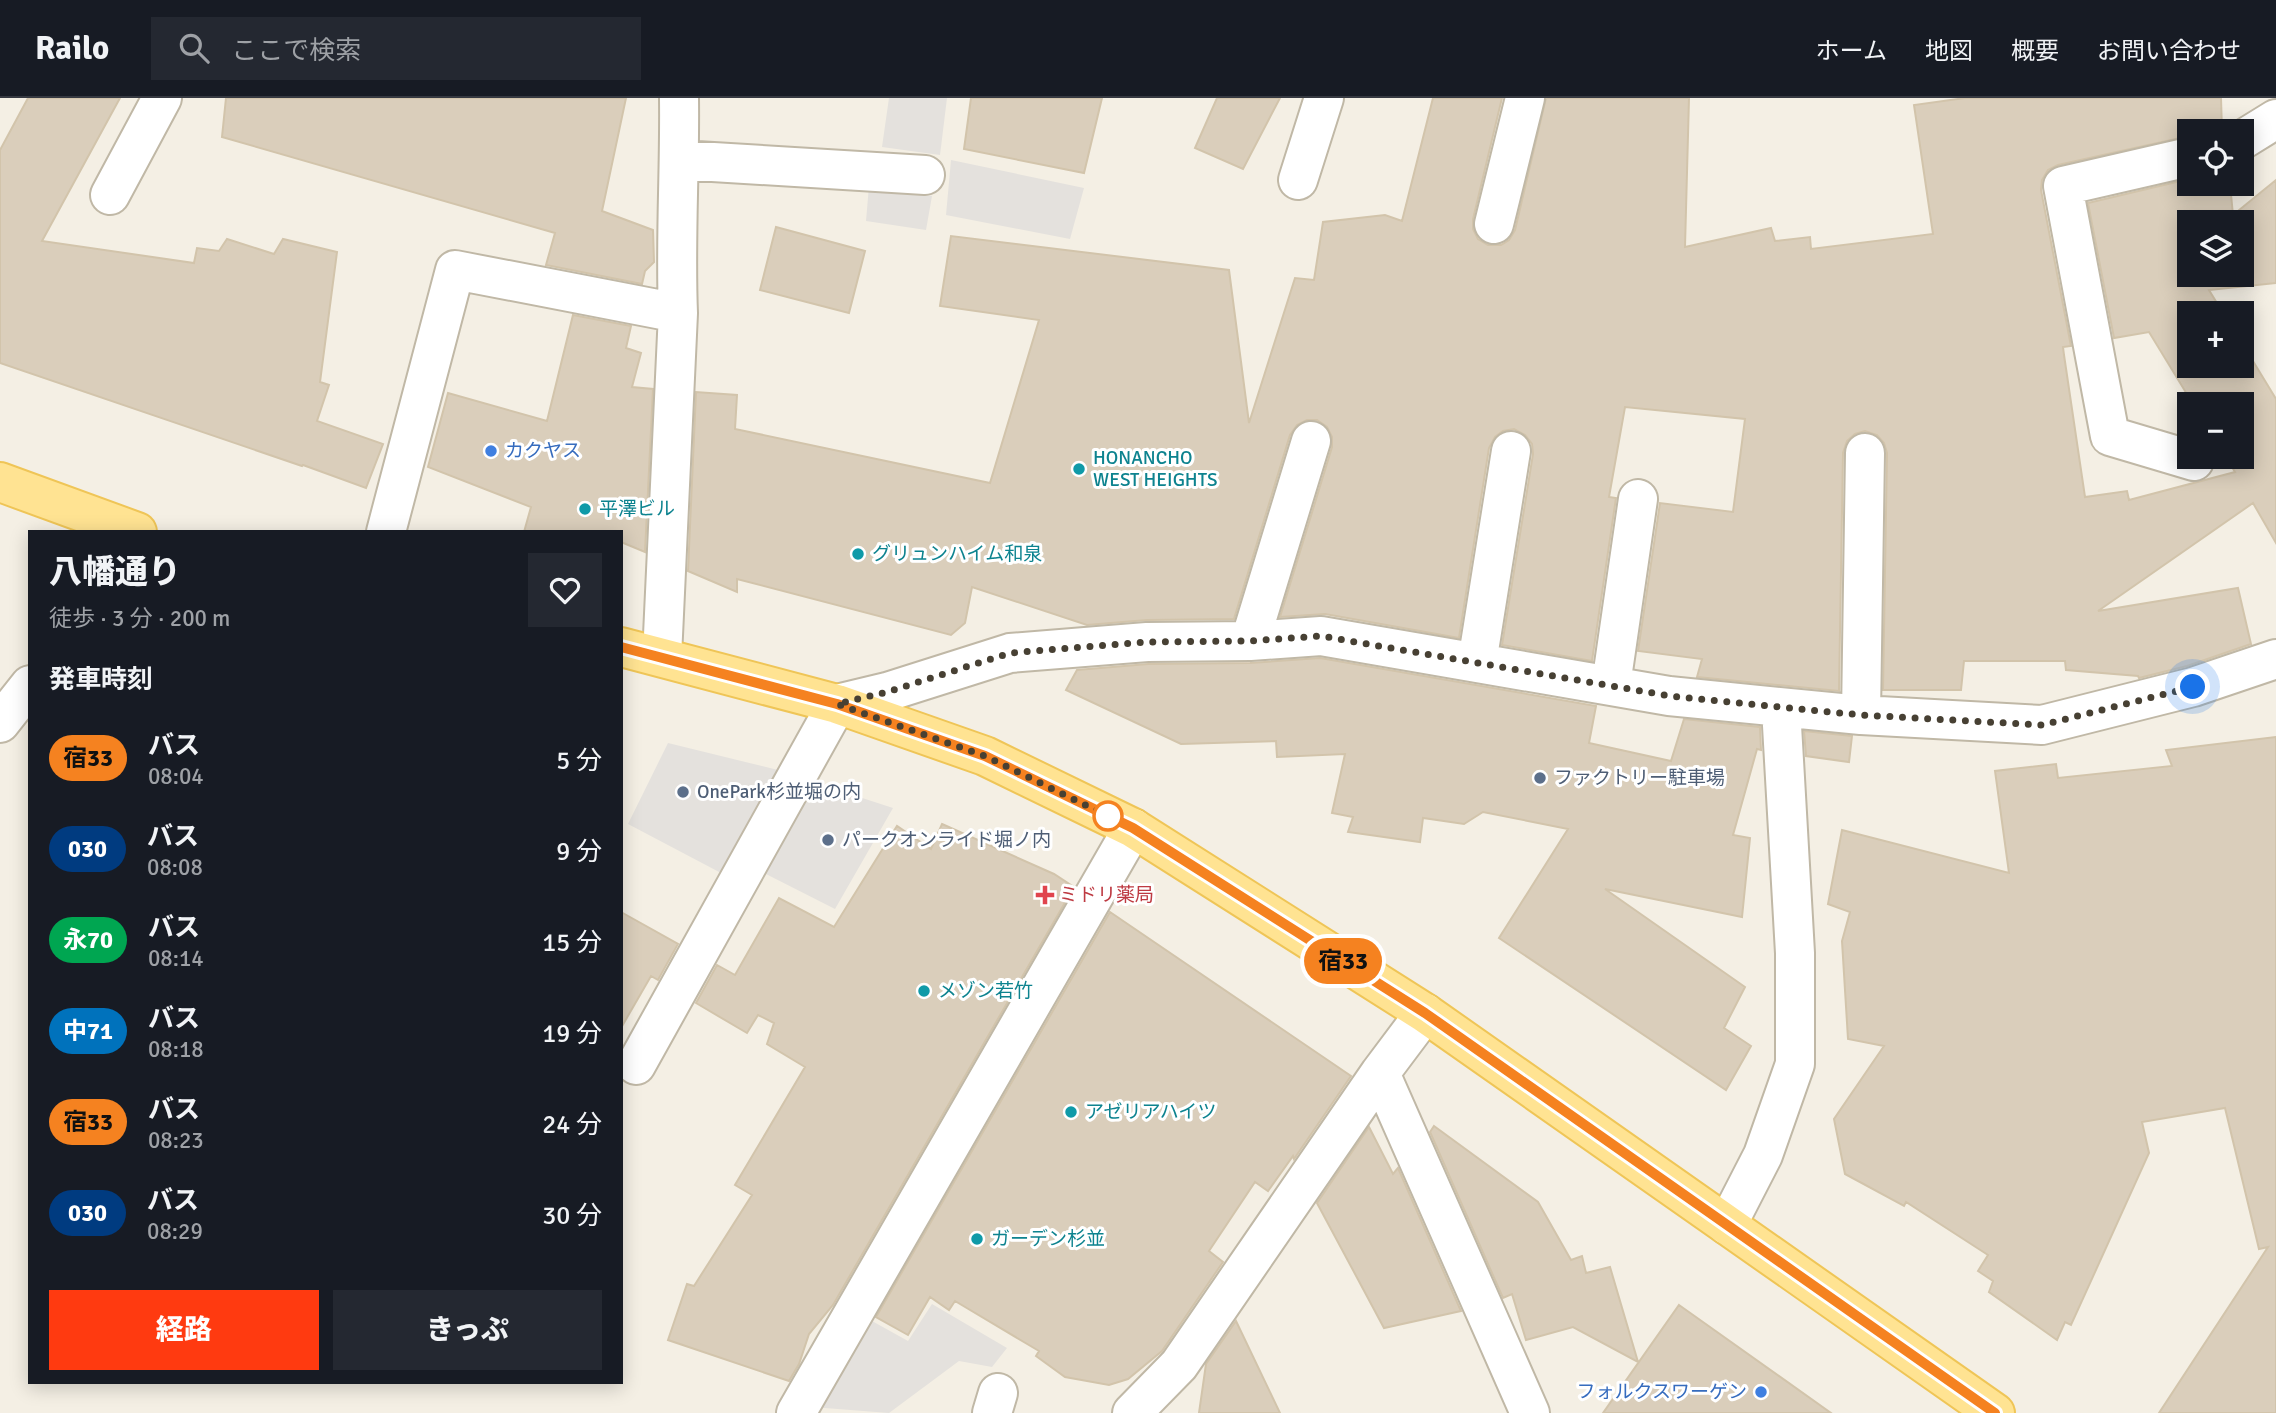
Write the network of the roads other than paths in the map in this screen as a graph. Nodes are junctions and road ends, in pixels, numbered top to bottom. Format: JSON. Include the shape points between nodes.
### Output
{"nodes":[{"id":1,"x":162,"y":98,"type":"edge"},
{"id":2,"x":679,"y":98,"type":"edge"},
{"id":3,"x":1324,"y":98,"type":"edge"},
{"id":4,"x":1525,"y":98,"type":"edge"},
{"id":5,"x":2276,"y":119,"type":"edge"},
{"id":6,"x":2254,"y":133,"type":"edge"},
{"id":7,"x":680,"y":160,"type":"junction"},
{"id":8,"x":2177,"y":160,"type":"edge"},
{"id":9,"x":925,"y":175,"type":"dead end"},
{"id":10,"x":1298,"y":180,"type":"dead end"},
{"id":11,"x":110,"y":195,"type":"dead end"},
{"id":12,"x":1494,"y":224,"type":"dead end"},
{"id":13,"x":678,"y":313,"type":"junction"},
{"id":14,"x":1311,"y":441,"type":"dead end"},
{"id":15,"x":1511,"y":451,"type":"dead end"},
{"id":16,"x":1865,"y":453,"type":"dead end"},
{"id":17,"x":2177,"y":455,"type":"edge"},
{"id":18,"x":0,"y":482,"type":"edge"},
{"id":19,"x":1638,"y":499,"type":"dead end"},
{"id":20,"x":132,"y":530,"type":"edge"},
{"id":21,"x":387,"y":530,"type":"edge"},
{"id":22,"x":1250,"y":641,"type":"junction"},
{"id":23,"x":623,"y":647,"type":"edge"},
{"id":24,"x":662,"y":657,"type":"junction"},
{"id":25,"x":2276,"y":659,"type":"edge"},
{"id":26,"x":1477,"y":663,"type":"junction"},
{"id":27,"x":1611,"y":685,"type":"junction"},
{"id":28,"x":28,"y":688,"type":"edge"},
{"id":29,"x":837,"y":704,"type":"junction"},
{"id":30,"x":1781,"y":708,"type":"junction"},
{"id":31,"x":1861,"y":715,"type":"junction"},
{"id":32,"x":0,"y":723,"type":"edge"},
{"id":33,"x":1133,"y":828,"type":"junction"},
{"id":34,"x":1425,"y":1013,"type":"junction"},
{"id":35,"x":636,"y":1065,"type":"dead end"},
{"id":36,"x":1380,"y":1073,"type":"junction"},
{"id":37,"x":1727,"y":1225,"type":"junction"},
{"id":38,"x":796,"y":1413,"type":"edge"},
{"id":39,"x":1132,"y":1413,"type":"edge"},
{"id":40,"x":1530,"y":1413,"type":"edge"},
{"id":41,"x":1995,"y":1413,"type":"edge"}],
"edges":[{"from":1,"to":11,"type":"street"},
{"from":2,"to":7,"type":"street"},
{"from":3,"to":10,"type":"street"},
{"from":4,"to":12,"type":"street"},
{"from":5,"to":6,"type":"street"},
{"from":7,"to":9,"type":"street"},
{"from":7,"to":13,"type":"street"},
{"from":8,"to":17,"type":"street","via":[[2063,186],[2110,436]]},
{"from":13,"to":21,"type":"street","via":[[455,270]]},
{"from":13,"to":24,"type":"street"},
{"from":14,"to":22,"type":"street"},
{"from":15,"to":26,"type":"street"},
{"from":16,"to":31,"type":"street"},
{"from":18,"to":20,"type":"main road"},
{"from":19,"to":27,"type":"street"},
{"from":22,"to":26,"type":"street","via":[[1321,636]]},
{"from":22,"to":29,"type":"street","via":[[1147,642],[1010,653]]},
{"from":23,"to":24,"type":"main road"},
{"from":24,"to":29,"type":"main road"},
{"from":25,"to":31,"type":"street","via":[[2193,687],[2042,725]]},
{"from":26,"to":27,"type":"street"},
{"from":27,"to":30,"type":"street"},
{"from":28,"to":32,"type":"street"},
{"from":29,"to":33,"type":"main road","via":[[985,756]]},
{"from":29,"to":35,"type":"street"},
{"from":30,"to":31,"type":"street"},
{"from":30,"to":37,"type":"street","via":[[1795,953],[1795,1064],[1763,1155]]},
{"from":33,"to":34,"type":"main road"},
{"from":33,"to":38,"type":"street"},
{"from":34,"to":36,"type":"street"},
{"from":34,"to":37,"type":"main road"},
{"from":36,"to":39,"type":"street","via":[[1179,1365]]},
{"from":36,"to":40,"type":"street"},
{"from":37,"to":41,"type":"main road"}]}
